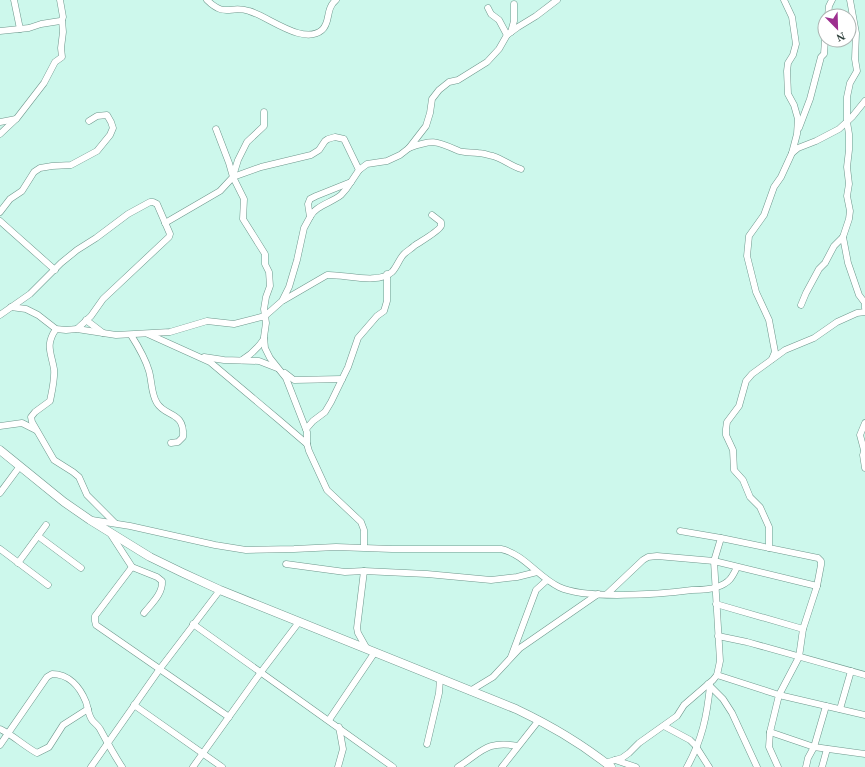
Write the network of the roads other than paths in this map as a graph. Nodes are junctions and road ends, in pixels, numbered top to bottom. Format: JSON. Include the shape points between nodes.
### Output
{"nodes":[{"id":1,"x":14,"y":0,"type":"edge"},
{"id":2,"x":207,"y":0,"type":"edge"},
{"id":3,"x":219,"y":0,"type":"edge"},
{"id":4,"x":336,"y":0,"type":"edge"},
{"id":5,"x":557,"y":0,"type":"edge"},
{"id":6,"x":784,"y":0,"type":"edge"},
{"id":7,"x":850,"y":0,"type":"edge"},
{"id":8,"x":61,"y":1,"type":"edge"},
{"id":9,"x":514,"y":4,"type":"dead end"},
{"id":10,"x":216,"y":8,"type":"junction"},
{"id":11,"x":488,"y":8,"type":"dead end"},
{"id":12,"x":62,"y":20,"type":"junction"},
{"id":13,"x":20,"y":29,"type":"junction"},
{"id":14,"x":0,"y":31,"type":"edge"},
{"id":15,"x":509,"y":33,"type":"junction"},
{"id":16,"x":824,"y":48,"type":"edge"},
{"id":17,"x":865,"y":101,"type":"edge"},
{"id":18,"x":264,"y":112,"type":"dead end"},
{"id":19,"x":17,"y":118,"type":"junction"},
{"id":20,"x":89,"y":121,"type":"dead end"},
{"id":21,"x":0,"y":122,"type":"edge"},
{"id":22,"x":846,"y":122,"type":"junction"},
{"id":23,"x":216,"y":129,"type":"dead end"},
{"id":24,"x":0,"y":134,"type":"edge"},
{"id":25,"x":796,"y":134,"type":"junction"},
{"id":26,"x":409,"y":148,"type":"junction"},
{"id":27,"x":792,"y":153,"type":"junction"},
{"id":28,"x":521,"y":168,"type":"dead end"},
{"id":29,"x":359,"y":170,"type":"junction"},
{"id":30,"x":233,"y":177,"type":"junction"},
{"id":31,"x":351,"y":182,"type":"junction"},
{"id":32,"x":0,"y":212,"type":"edge"},
{"id":33,"x":432,"y":215,"type":"dead end"},
{"id":34,"x":310,"y":217,"type":"junction"},
{"id":35,"x":0,"y":221,"type":"edge"},
{"id":36,"x":165,"y":223,"type":"junction"},
{"id":37,"x":843,"y":237,"type":"junction"},
{"id":38,"x":55,"y":270,"type":"junction"},
{"id":39,"x":387,"y":274,"type":"junction"},
{"id":40,"x":282,"y":301,"type":"junction"},
{"id":41,"x":801,"y":305,"type":"dead end"},
{"id":42,"x":11,"y":307,"type":"junction"},
{"id":43,"x":865,"y":308,"type":"edge"},
{"id":44,"x":865,"y":312,"type":"edge"},
{"id":45,"x":0,"y":314,"type":"edge"},
{"id":46,"x":266,"y":316,"type":"junction"},
{"id":47,"x":86,"y":320,"type":"junction"},
{"id":48,"x":56,"y":329,"type":"junction"},
{"id":49,"x":77,"y":329,"type":"junction"},
{"id":50,"x":103,"y":333,"type":"junction"},
{"id":51,"x":146,"y":334,"type":"junction"},
{"id":52,"x":131,"y":335,"type":"junction"},
{"id":53,"x":264,"y":337,"type":"junction"},
{"id":54,"x":197,"y":355,"type":"junction"},
{"id":55,"x":241,"y":360,"type":"junction"},
{"id":56,"x":772,"y":360,"type":"junction"},
{"id":57,"x":280,"y":368,"type":"junction"},
{"id":58,"x":342,"y":379,"type":"junction"},
{"id":59,"x":865,"y":422,"type":"edge"},
{"id":60,"x":0,"y":426,"type":"edge"},
{"id":61,"x":306,"y":429,"type":"junction"},
{"id":62,"x":36,"y":430,"type":"junction"},
{"id":63,"x":171,"y":443,"type":"dead end"},
{"id":64,"x":307,"y":444,"type":"junction"},
{"id":65,"x":0,"y":450,"type":"edge"},
{"id":66,"x":864,"y":450,"type":"edge"},
{"id":67,"x":20,"y":466,"type":"junction"},
{"id":68,"x":865,"y":468,"type":"edge"},
{"id":69,"x":0,"y":493,"type":"edge"},
{"id":70,"x":90,"y":520,"type":"junction"},
{"id":71,"x":115,"y":523,"type":"junction"},
{"id":72,"x":46,"y":525,"type":"dead end"},
{"id":73,"x":680,"y":531,"type":"dead end"},
{"id":74,"x":110,"y":532,"type":"junction"},
{"id":75,"x":38,"y":536,"type":"junction"},
{"id":76,"x":721,"y":538,"type":"junction"},
{"id":77,"x":364,"y":547,"type":"junction"},
{"id":78,"x":769,"y":548,"type":"junction"},
{"id":79,"x":0,"y":549,"type":"edge"},
{"id":80,"x":714,"y":561,"type":"junction"},
{"id":81,"x":18,"y":563,"type":"junction"},
{"id":82,"x":286,"y":564,"type":"dead end"},
{"id":83,"x":132,"y":567,"type":"junction"},
{"id":84,"x":737,"y":567,"type":"junction"},
{"id":85,"x":81,"y":568,"type":"dead end"},
{"id":86,"x":364,"y":571,"type":"junction"},
{"id":87,"x":537,"y":572,"type":"junction"},
{"id":88,"x":547,"y":580,"type":"junction"},
{"id":89,"x":48,"y":585,"type":"dead end"},
{"id":90,"x":816,"y":586,"type":"junction"},
{"id":91,"x":716,"y":588,"type":"junction"},
{"id":92,"x":220,"y":590,"type":"junction"},
{"id":93,"x":598,"y":594,"type":"junction"},
{"id":94,"x":607,"y":594,"type":"junction"},
{"id":95,"x":716,"y":604,"type":"junction"},
{"id":96,"x":144,"y":613,"type":"dead end"},
{"id":97,"x":299,"y":622,"type":"junction"},
{"id":98,"x":193,"y":624,"type":"junction"},
{"id":99,"x":804,"y":629,"type":"junction"},
{"id":100,"x":718,"y":636,"type":"junction"},
{"id":101,"x":371,"y":650,"type":"junction"},
{"id":102,"x":798,"y":657,"type":"junction"},
{"id":103,"x":509,"y":660,"type":"junction"},
{"id":104,"x":159,"y":670,"type":"junction"},
{"id":105,"x":851,"y":671,"type":"junction"},
{"id":106,"x":261,"y":672,"type":"junction"},
{"id":107,"x":717,"y":674,"type":"junction"},
{"id":108,"x":865,"y":675,"type":"edge"},
{"id":109,"x":440,"y":679,"type":"junction"},
{"id":110,"x":709,"y":685,"type":"junction"},
{"id":111,"x":470,"y":691,"type":"junction"},
{"id":112,"x":779,"y":695,"type":"junction"},
{"id":113,"x":134,"y":706,"type":"junction"},
{"id":114,"x":826,"y":706,"type":"junction"},
{"id":115,"x":88,"y":709,"type":"junction"},
{"id":116,"x":840,"y":709,"type":"junction"},
{"id":117,"x":865,"y":715,"type":"edge"},
{"id":118,"x":229,"y":717,"type":"junction"},
{"id":119,"x":329,"y":720,"type":"junction"},
{"id":120,"x":539,"y":720,"type":"junction"},
{"id":121,"x":664,"y":726,"type":"junction"},
{"id":122,"x":118,"y":727,"type":"junction"},
{"id":123,"x":339,"y":727,"type":"junction"},
{"id":124,"x":99,"y":729,"type":"junction"},
{"id":125,"x":0,"y":730,"type":"edge"},
{"id":126,"x":8,"y":732,"type":"junction"},
{"id":127,"x":770,"y":732,"type":"junction"},
{"id":128,"x":107,"y":744,"type":"junction"},
{"id":129,"x":427,"y":744,"type":"dead end"},
{"id":130,"x":0,"y":745,"type":"edge"},
{"id":131,"x":518,"y":746,"type":"junction"},
{"id":132,"x":814,"y":747,"type":"junction"},
{"id":133,"x":826,"y":748,"type":"junction"},
{"id":134,"x":697,"y":749,"type":"junction"},
{"id":135,"x":203,"y":753,"type":"junction"},
{"id":136,"x":865,"y":754,"type":"edge"},
{"id":137,"x":610,"y":763,"type":"edge"},
{"id":138,"x":91,"y":767,"type":"edge"},
{"id":139,"x":122,"y":767,"type":"edge"},
{"id":140,"x":193,"y":767,"type":"edge"},
{"id":141,"x":222,"y":767,"type":"edge"},
{"id":142,"x":338,"y":767,"type":"edge"},
{"id":143,"x":393,"y":767,"type":"edge"},
{"id":144,"x":458,"y":767,"type":"edge"},
{"id":145,"x":502,"y":767,"type":"edge"},
{"id":146,"x":636,"y":767,"type":"edge"},
{"id":147,"x":687,"y":767,"type":"edge"},
{"id":148,"x":709,"y":767,"type":"edge"},
{"id":149,"x":757,"y":767,"type":"edge"},
{"id":150,"x":778,"y":767,"type":"edge"},
{"id":151,"x":806,"y":767,"type":"edge"},
{"id":152,"x":822,"y":767,"type":"edge"}],
"edges":[{"from":1,"to":13,"type":"street"},
{"from":2,"to":10,"type":"street"},
{"from":3,"to":10,"type":"street"},
{"from":4,"to":10,"type":"street","via":[[330,5],[322,30],[308,35],[289,30],[250,11],[224,11]]},
{"from":5,"to":15,"type":"street"},
{"from":6,"to":25,"type":"street","via":[[792,17],[796,44],[787,71],[788,94],[798,119]]},
{"from":7,"to":22,"type":"street","via":[[856,33],[857,71],[848,89]]},
{"from":8,"to":12,"type":"street"},
{"from":9,"to":15,"type":"street","via":[[514,21]]},
{"from":11,"to":15,"type":"street"},
{"from":12,"to":13,"type":"street"},
{"from":12,"to":19,"type":"street","via":[[62,57],[55,62],[44,83]]},
{"from":13,"to":14,"type":"street"},
{"from":15,"to":26,"type":"street","via":[[488,62],[439,90],[432,99],[426,126]]},
{"from":16,"to":25,"type":"street"},
{"from":17,"to":22,"type":"street"},
{"from":18,"to":30,"type":"street","via":[[264,126],[248,142],[238,160]]},
{"from":19,"to":21,"type":"street"},
{"from":19,"to":24,"type":"street"},
{"from":20,"to":32,"type":"street","via":[[107,115],[113,128],[97,151],[71,165],[40,168],[34,172],[22,191],[10,199]]},
{"from":22,"to":27,"type":"street","via":[[830,135]]},
{"from":22,"to":37,"type":"street","via":[[849,134],[847,196],[850,211]]},
{"from":23,"to":30,"type":"street"},
{"from":25,"to":27,"type":"street"},
{"from":26,"to":28,"type":"street","via":[[431,141],[441,142],[460,151],[494,156]]},
{"from":26,"to":29,"type":"street","via":[[387,161],[367,164]]},
{"from":27,"to":56,"type":"street","via":[[774,187],[764,215],[749,236],[746,256],[756,292],[769,320],[775,352]]},
{"from":29,"to":30,"type":"street","via":[[346,142],[335,137],[325,141],[319,150],[311,155],[261,167]]},
{"from":29,"to":31,"type":"street"},
{"from":30,"to":36,"type":"street","via":[[220,191]]},
{"from":30,"to":46,"type":"street","via":[[244,199],[243,219],[265,254],[270,286],[264,309]]},
{"from":31,"to":34,"type":"street","via":[[346,190],[314,211]]},
{"from":31,"to":34,"type":"street","via":[[310,199]]},
{"from":33,"to":39,"type":"street","via":[[440,222],[439,230],[422,239],[405,254],[391,273]]},
{"from":34,"to":40,"type":"street","via":[[304,228],[290,284]]},
{"from":35,"to":38,"type":"street"},
{"from":36,"to":38,"type":"street","via":[[157,204],[150,202],[84,244]]},
{"from":36,"to":47,"type":"street","via":[[169,237],[103,299]]},
{"from":37,"to":41,"type":"street","via":[[819,269]]},
{"from":37,"to":43,"type":"street","via":[[848,262]]},
{"from":38,"to":42,"type":"street","via":[[30,294]]},
{"from":39,"to":40,"type":"street","via":[[382,277],[361,278],[327,275]]},
{"from":39,"to":58,"type":"street","via":[[387,301],[384,311],[358,338]]},
{"from":40,"to":46,"type":"street"},
{"from":42,"to":45,"type":"street"},
{"from":42,"to":48,"type":"street","via":[[26,309]]},
{"from":44,"to":56,"type":"street","via":[[837,322],[819,336],[785,350]]},
{"from":46,"to":51,"type":"street","via":[[234,324],[207,321],[170,332]]},
{"from":46,"to":53,"type":"street"},
{"from":47,"to":49,"type":"street"},
{"from":47,"to":50,"type":"street"},
{"from":48,"to":49,"type":"street"},
{"from":48,"to":62,"type":"street","via":[[49,345],[54,374],[52,394],[50,401],[31,417]]},
{"from":49,"to":50,"type":"street"},
{"from":50,"to":52,"type":"street"},
{"from":51,"to":52,"type":"street"},
{"from":51,"to":54,"type":"street"},
{"from":52,"to":63,"type":"street","via":[[149,371],[156,402],[159,407],[174,415],[183,430],[183,437],[178,442]]},
{"from":53,"to":55,"type":"street","via":[[258,348]]},
{"from":53,"to":57,"type":"street","via":[[265,348],[270,358]]},
{"from":54,"to":55,"type":"street"},
{"from":54,"to":64,"type":"street","via":[[210,362]]},
{"from":55,"to":57,"type":"street","via":[[259,361]]},
{"from":56,"to":78,"type":"street","via":[[746,381],[739,406],[727,422],[726,429],[734,470],[743,480],[750,497],[760,507],[770,535]]},
{"from":57,"to":58,"type":"street","via":[[294,380]]},
{"from":57,"to":61,"type":"street"},
{"from":58,"to":61,"type":"street","via":[[325,412]]},
{"from":59,"to":66,"type":"street","via":[[860,435]]},
{"from":60,"to":62,"type":"street","via":[[22,423]]},
{"from":61,"to":64,"type":"street"},
{"from":62,"to":71,"type":"street","via":[[54,460],[79,477],[87,495]]},
{"from":64,"to":77,"type":"street","via":[[327,490],[361,522],[364,530]]},
{"from":65,"to":67,"type":"main road"},
{"from":66,"to":68,"type":"street"},
{"from":67,"to":69,"type":"street"},
{"from":67,"to":70,"type":"main road"},
{"from":70,"to":71,"type":"street"},
{"from":70,"to":74,"type":"main road"},
{"from":71,"to":77,"type":"street","via":[[246,550]]},
{"from":72,"to":75,"type":"street"},
{"from":73,"to":76,"type":"street"},
{"from":74,"to":83,"type":"street"},
{"from":74,"to":92,"type":"main road","via":[[150,557]]},
{"from":75,"to":81,"type":"street"},
{"from":75,"to":85,"type":"street"},
{"from":76,"to":78,"type":"street"},
{"from":76,"to":80,"type":"street"},
{"from":77,"to":87,"type":"street","via":[[501,549],[511,551]]},
{"from":78,"to":90,"type":"street","via":[[818,558],[821,565]]},
{"from":79,"to":81,"type":"street"},
{"from":80,"to":84,"type":"street"},
{"from":80,"to":91,"type":"street"},
{"from":80,"to":94,"type":"street","via":[[648,557]]},
{"from":81,"to":89,"type":"street"},
{"from":82,"to":86,"type":"street","via":[[345,572]]},
{"from":83,"to":96,"type":"street","via":[[152,574],[162,581],[162,588]]},
{"from":83,"to":104,"type":"street","via":[[95,616],[96,625]]},
{"from":84,"to":90,"type":"street"},
{"from":84,"to":91,"type":"street","via":[[731,580]]},
{"from":86,"to":87,"type":"street","via":[[491,580]]},
{"from":86,"to":101,"type":"street","via":[[357,628]]},
{"from":87,"to":88,"type":"street"},
{"from":88,"to":93,"type":"street","via":[[560,588]]},
{"from":88,"to":103,"type":"street","via":[[536,590]]},
{"from":90,"to":99,"type":"street"},
{"from":91,"to":94,"type":"street","via":[[672,593]]},
{"from":91,"to":95,"type":"street"},
{"from":92,"to":97,"type":"main road"},
{"from":92,"to":98,"type":"street"},
{"from":93,"to":94,"type":"street"},
{"from":93,"to":103,"type":"street","via":[[520,648]]},
{"from":95,"to":99,"type":"street"},
{"from":95,"to":100,"type":"street"},
{"from":97,"to":101,"type":"main road"},
{"from":97,"to":106,"type":"street"},
{"from":98,"to":104,"type":"street"},
{"from":98,"to":106,"type":"street"},
{"from":99,"to":102,"type":"street"},
{"from":100,"to":102,"type":"street"},
{"from":100,"to":107,"type":"street","via":[[720,660]]},
{"from":101,"to":109,"type":"main road"},
{"from":101,"to":119,"type":"street"},
{"from":102,"to":105,"type":"street"},
{"from":102,"to":112,"type":"street"},
{"from":103,"to":111,"type":"street","via":[[493,677]]},
{"from":104,"to":113,"type":"street"},
{"from":104,"to":118,"type":"street"},
{"from":105,"to":108,"type":"street"},
{"from":105,"to":116,"type":"street"},
{"from":106,"to":118,"type":"street"},
{"from":106,"to":119,"type":"street"},
{"from":107,"to":110,"type":"street"},
{"from":107,"to":112,"type":"street"},
{"from":109,"to":111,"type":"main road"},
{"from":109,"to":129,"type":"street"},
{"from":110,"to":121,"type":"street","via":[[684,705],[677,716]]},
{"from":110,"to":134,"type":"street","via":[[706,721]]},
{"from":110,"to":149,"type":"street","via":[[732,713]]},
{"from":111,"to":120,"type":"main road"},
{"from":112,"to":114,"type":"street"},
{"from":112,"to":127,"type":"street"},
{"from":113,"to":122,"type":"street"},
{"from":113,"to":135,"type":"street"},
{"from":114,"to":116,"type":"street"},
{"from":114,"to":132,"type":"street"},
{"from":115,"to":124,"type":"street"},
{"from":115,"to":126,"type":"street","via":[[63,725],[49,747],[37,753]]},
{"from":115,"to":126,"type":"street","via":[[73,681],[52,674],[47,677]]},
{"from":116,"to":117,"type":"street"},
{"from":118,"to":135,"type":"street"},
{"from":119,"to":123,"type":"street"},
{"from":120,"to":131,"type":"street"},
{"from":120,"to":137,"type":"main road"},
{"from":121,"to":134,"type":"street","via":[[690,740]]},
{"from":121,"to":137,"type":"street","via":[[622,758]]},
{"from":122,"to":124,"type":"street","via":[[108,732]]},
{"from":122,"to":128,"type":"street"},
{"from":123,"to":142,"type":"street","via":[[343,749]]},
{"from":123,"to":143,"type":"street"},
{"from":124,"to":128,"type":"street"},
{"from":125,"to":126,"type":"street"},
{"from":126,"to":130,"type":"street"},
{"from":127,"to":132,"type":"street"},
{"from":127,"to":150,"type":"street","via":[[769,747]]},
{"from":128,"to":138,"type":"street"},
{"from":128,"to":139,"type":"street"},
{"from":131,"to":144,"type":"street","via":[[490,746]]},
{"from":131,"to":145,"type":"street"},
{"from":132,"to":133,"type":"street"},
{"from":132,"to":151,"type":"street"},
{"from":133,"to":136,"type":"street"},
{"from":133,"to":152,"type":"street"},
{"from":134,"to":147,"type":"street"},
{"from":134,"to":148,"type":"street"},
{"from":135,"to":140,"type":"street"},
{"from":135,"to":141,"type":"street"},
{"from":137,"to":146,"type":"street"}]}
